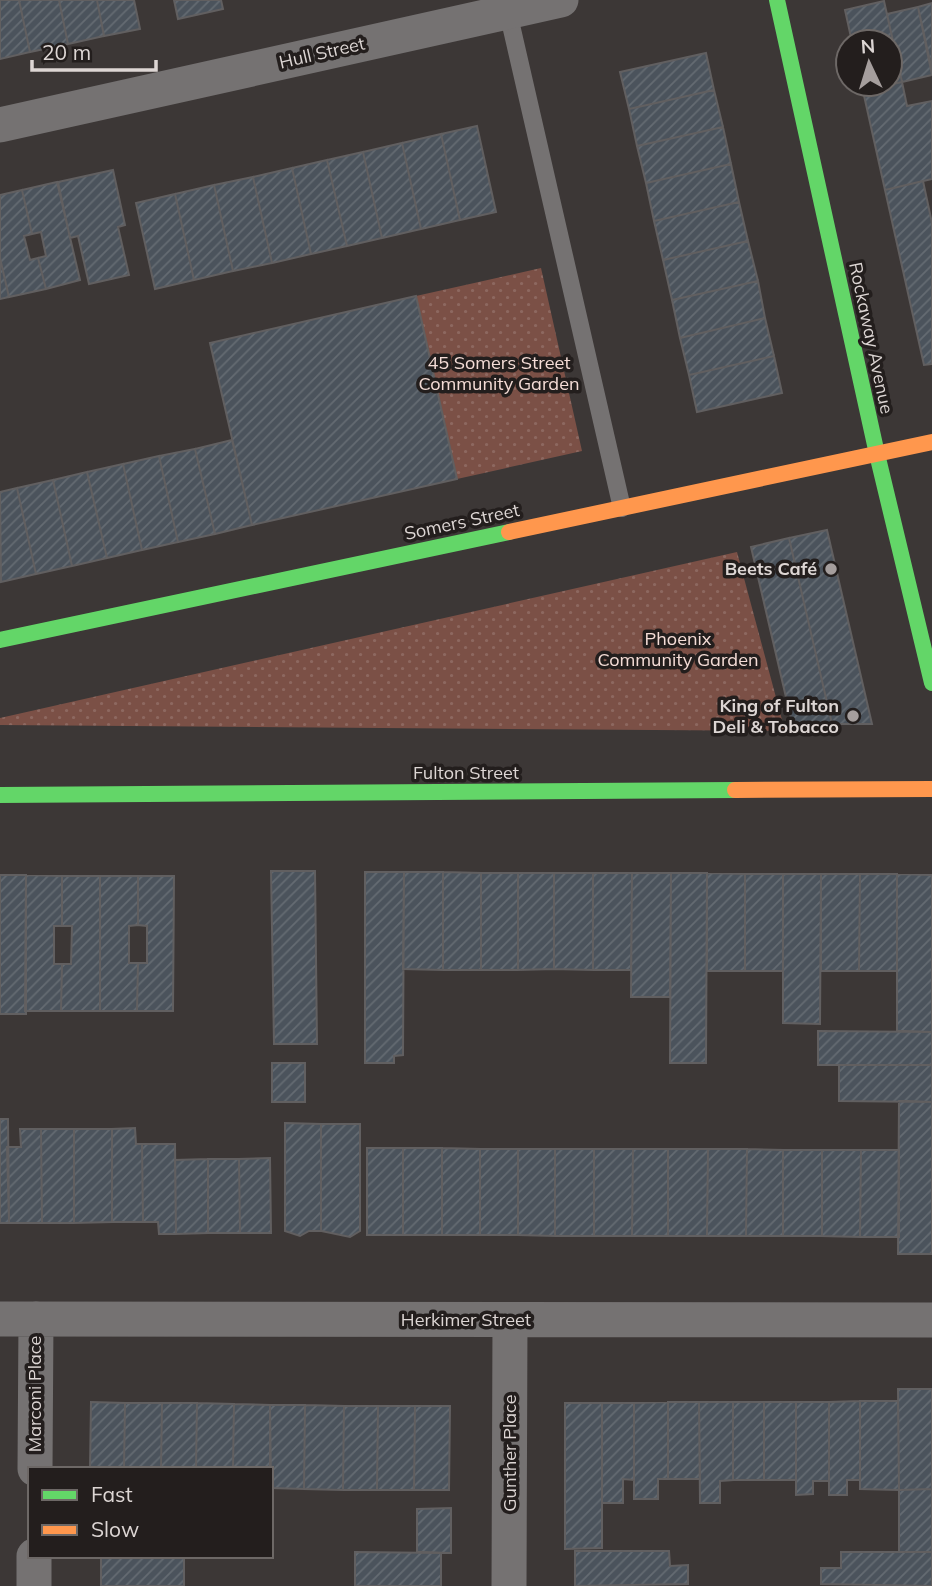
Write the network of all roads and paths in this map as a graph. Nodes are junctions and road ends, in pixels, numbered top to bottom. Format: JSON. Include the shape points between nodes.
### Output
{"nodes":[{"id":1,"x":561,"y":0,"type":"edge"},
{"id":2,"x":777,"y":0,"type":"edge"},
{"id":3,"x":508,"y":12,"type":"junction"},
{"id":4,"x":0,"y":125,"type":"edge"},
{"id":5,"x":932,"y":442,"type":"edge"},
{"id":6,"x":877,"y":454,"type":"junction"},
{"id":7,"x":622,"y":508,"type":"junction"},
{"id":8,"x":0,"y":640,"type":"edge"},
{"id":9,"x":932,"y":683,"type":"edge"},
{"id":10,"x":932,"y":789,"type":"edge"},
{"id":11,"x":0,"y":795,"type":"edge"},
{"id":12,"x":0,"y":1319,"type":"edge"},
{"id":13,"x":36,"y":1319,"type":"junction"},
{"id":14,"x":932,"y":1320,"type":"edge"},
{"id":15,"x":510,"y":1321,"type":"junction"},
{"id":16,"x":35,"y":1467,"type":"edge"},
{"id":17,"x":34,"y":1558,"type":"edge"},
{"id":18,"x":34,"y":1586,"type":"edge"},
{"id":19,"x":509,"y":1586,"type":"edge"}],
"edges":[{"from":1,"to":3,"type":"street","name":"Hull Street"},
{"from":2,"to":6,"type":"main road","name":"Rockaway Avenue"},
{"from":3,"to":4,"type":"street","name":"Hull Street"},
{"from":3,"to":7,"type":"lane"},
{"from":5,"to":6,"type":"main road","name":"Somers Street"},
{"from":6,"to":7,"type":"main road","name":"Somers Street"},
{"from":6,"to":9,"type":"main road","name":"Rockaway Avenue"},
{"from":7,"to":8,"type":"main road","name":"Somers Street"},
{"from":10,"to":11,"type":"main road","name":"Fulton Street"},
{"from":12,"to":13,"type":"street","name":"Herkimer Street"},
{"from":13,"to":15,"type":"street","name":"Herkimer Street"},
{"from":13,"to":16,"type":"street","name":"Marconi Place"},
{"from":14,"to":15,"type":"street","name":"Herkimer Street"},
{"from":15,"to":19,"type":"street","name":"Gunther Place"},
{"from":17,"to":18,"type":"street"}]}
